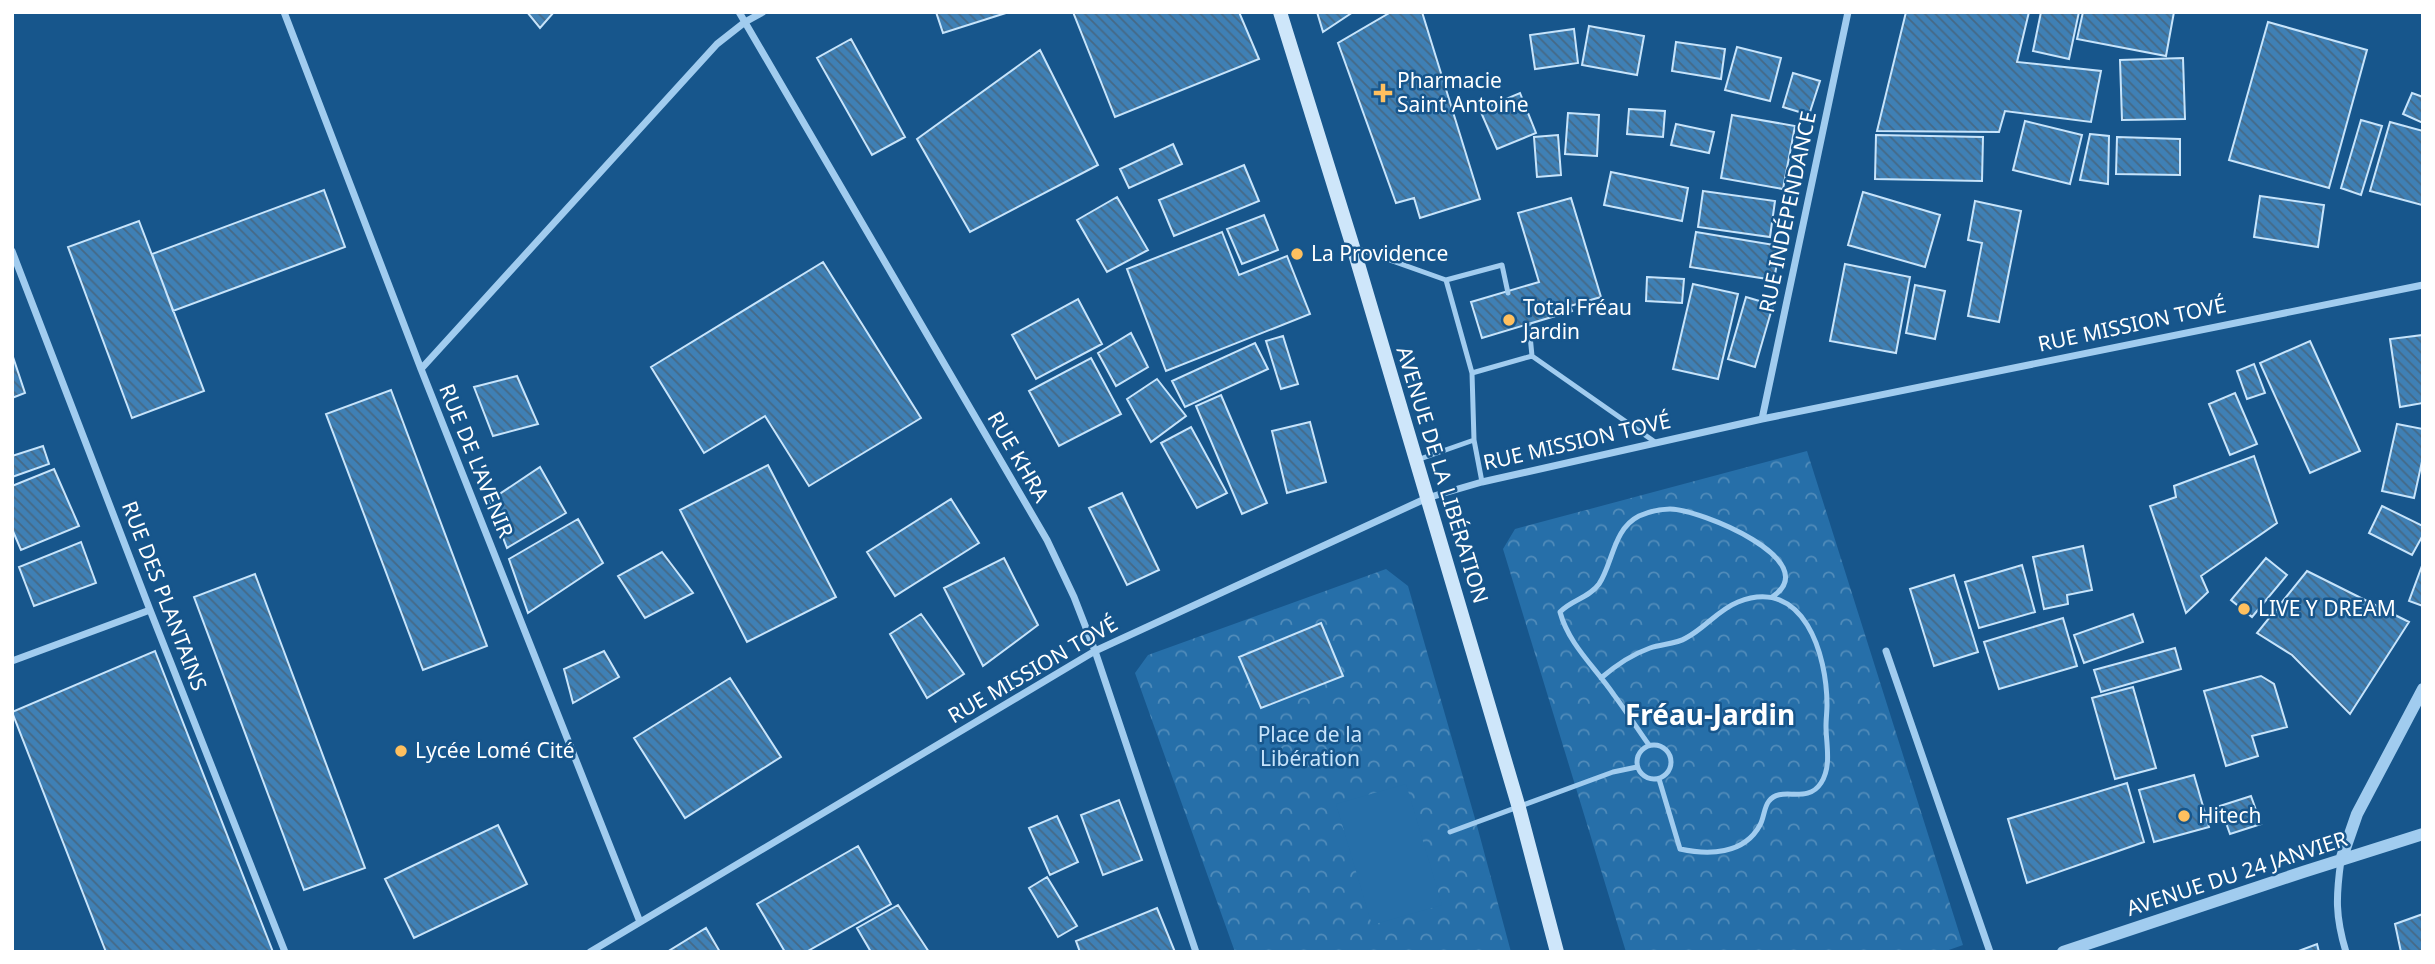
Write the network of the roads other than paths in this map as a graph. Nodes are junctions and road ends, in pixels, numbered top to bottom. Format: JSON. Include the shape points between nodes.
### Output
{"nodes":[{"id":1,"x":284,"y":12,"type":"edge"},
{"id":2,"x":739,"y":12,"type":"edge"},
{"id":3,"x":763,"y":12,"type":"edge"},
{"id":4,"x":1280,"y":12,"type":"edge"},
{"id":5,"x":1848,"y":12,"type":"edge"},
{"id":6,"x":745,"y":22,"type":"junction"},
{"id":7,"x":1353,"y":247,"type":"junction"},
{"id":8,"x":12,"y":251,"type":"edge"},
{"id":9,"x":1446,"y":281,"type":"junction"},
{"id":10,"x":2423,"y":285,"type":"edge"},
{"id":11,"x":1508,"y":293,"type":"dead end"},
{"id":12,"x":1529,"y":325,"type":"dead end"},
{"id":13,"x":1532,"y":356,"type":"junction"},
{"id":14,"x":421,"y":369,"type":"junction"},
{"id":15,"x":1472,"y":373,"type":"junction"},
{"id":16,"x":1762,"y":419,"type":"junction"},
{"id":17,"x":1474,"y":440,"type":"junction"},
{"id":18,"x":1656,"y":442,"type":"junction"},
{"id":19,"x":1416,"y":460,"type":"junction"},
{"id":20,"x":1482,"y":482,"type":"junction"},
{"id":21,"x":1427,"y":498,"type":"junction"},
{"id":22,"x":1772,"y":597,"type":"junction"},
{"id":23,"x":150,"y":610,"type":"junction"},
{"id":24,"x":1095,"y":651,"type":"junction"},
{"id":25,"x":1886,"y":651,"type":"dead end"},
{"id":26,"x":12,"y":661,"type":"edge"},
{"id":27,"x":1601,"y":678,"type":"junction"},
{"id":28,"x":2423,"y":689,"type":"edge"},
{"id":29,"x":1649,"y":745,"type":"junction"},
{"id":30,"x":1636,"y":767,"type":"junction"},
{"id":31,"x":1659,"y":779,"type":"junction"},
{"id":32,"x":1520,"y":808,"type":"junction"},
{"id":33,"x":1450,"y":832,"type":"dead end"},
{"id":34,"x":2423,"y":834,"type":"edge"},
{"id":35,"x":2341,"y":860,"type":"junction"},
{"id":36,"x":640,"y":922,"type":"junction"},
{"id":37,"x":285,"y":952,"type":"edge"},
{"id":38,"x":590,"y":952,"type":"edge"},
{"id":39,"x":1196,"y":952,"type":"edge"},
{"id":40,"x":1557,"y":952,"type":"edge"},
{"id":41,"x":1990,"y":952,"type":"edge"},
{"id":42,"x":2063,"y":952,"type":"edge"},
{"id":43,"x":2346,"y":952,"type":"edge"}],
"edges":[{"from":1,"to":14,"type":"street","name":"RUE DE L'AVENIR"},
{"from":2,"to":6,"type":"street","name":"RUE KHRA"},
{"from":3,"to":6,"type":"street"},
{"from":4,"to":7,"type":"main road","name":"AVENUE DE LA LIBÉRATION"},
{"from":5,"to":16,"type":"street","name":"RUE INDÉPENDANCE"},
{"from":6,"to":14,"type":"street","via":[[717,44]]},
{"from":6,"to":24,"type":"street","name":"RUE KHRA","via":[[1047,540]]},
{"from":7,"to":9,"type":"lane"},
{"from":7,"to":19,"type":"main road","name":"AVENUE DE LA LIBÉRATION"},
{"from":8,"to":23,"type":"street","name":"RUE DES PLANTAINS"},
{"from":9,"to":11,"type":"lane","via":[[1502,265]]},
{"from":9,"to":15,"type":"lane"},
{"from":10,"to":16,"type":"street","name":"RUE MISSION TOVÉ"},
{"from":12,"to":13,"type":"lane"},
{"from":13,"to":15,"type":"lane"},
{"from":13,"to":18,"type":"lane"},
{"from":14,"to":36,"type":"street","name":"RUE DE L'AVENIR"},
{"from":15,"to":17,"type":"lane"},
{"from":16,"to":18,"type":"street","name":"RUE MISSION TOVÉ"},
{"from":17,"to":19,"type":"lane"},
{"from":17,"to":20,"type":"lane"},
{"from":18,"to":20,"type":"street","name":"RUE MISSION TOVÉ"},
{"from":19,"to":21,"type":"main road","name":"AVENUE DE LA LIBÉRATION"},
{"from":20,"to":21,"type":"street","name":"RUE MISSION TOVÉ"},
{"from":21,"to":24,"type":"street","name":"RUE MISSION TOVÉ"},
{"from":21,"to":32,"type":"main road","name":"AVENUE DE LA LIBÉRATION"},
{"from":22,"to":27,"type":"lane","via":[[1736,603],[1683,640],[1648,648]]},
{"from":22,"to":27,"type":"lane","via":[[1786,584],[1786,572],[1749,536],[1672,508],[1639,516],[1622,533],[1596,588],[1560,612],[1563,624]]},
{"from":22,"to":31,"type":"lane","via":[[1795,608],[1807,621],[1822,665],[1829,749],[1825,776],[1813,792],[1773,797],[1759,827],[1739,846],[1693,852],[1680,849]]},
{"from":23,"to":26,"type":"street"},
{"from":23,"to":37,"type":"street","name":"RUE DES PLANTAINS"},
{"from":24,"to":36,"type":"street","name":"RUE MISSION TOVÉ"},
{"from":24,"to":39,"type":"street","name":"RUE KHRA"},
{"from":25,"to":41,"type":"street"},
{"from":27,"to":29,"type":"lane"},
{"from":28,"to":35,"type":"street","via":[[2357,814]]},
{"from":29,"to":30,"type":"lane","via":[[1636,758]]},
{"from":29,"to":31,"type":"lane","via":[[1658,745],[1671,757],[1667,774]]},
{"from":30,"to":31,"type":"lane","via":[[1642,775]]},
{"from":30,"to":32,"type":"lane"},
{"from":32,"to":33,"type":"lane"},
{"from":32,"to":40,"type":"main road","name":"AVENUE DE LA LIBÉRATION"},
{"from":34,"to":35,"type":"street","name":"AVENUE DU 24 JANVIER"},
{"from":35,"to":42,"type":"street","name":"AVENUE DU 24 JANVIER"},
{"from":35,"to":43,"type":"street","via":[[2338,925]]},
{"from":36,"to":38,"type":"street","name":"RUE MISSION TOVÉ"}]}
